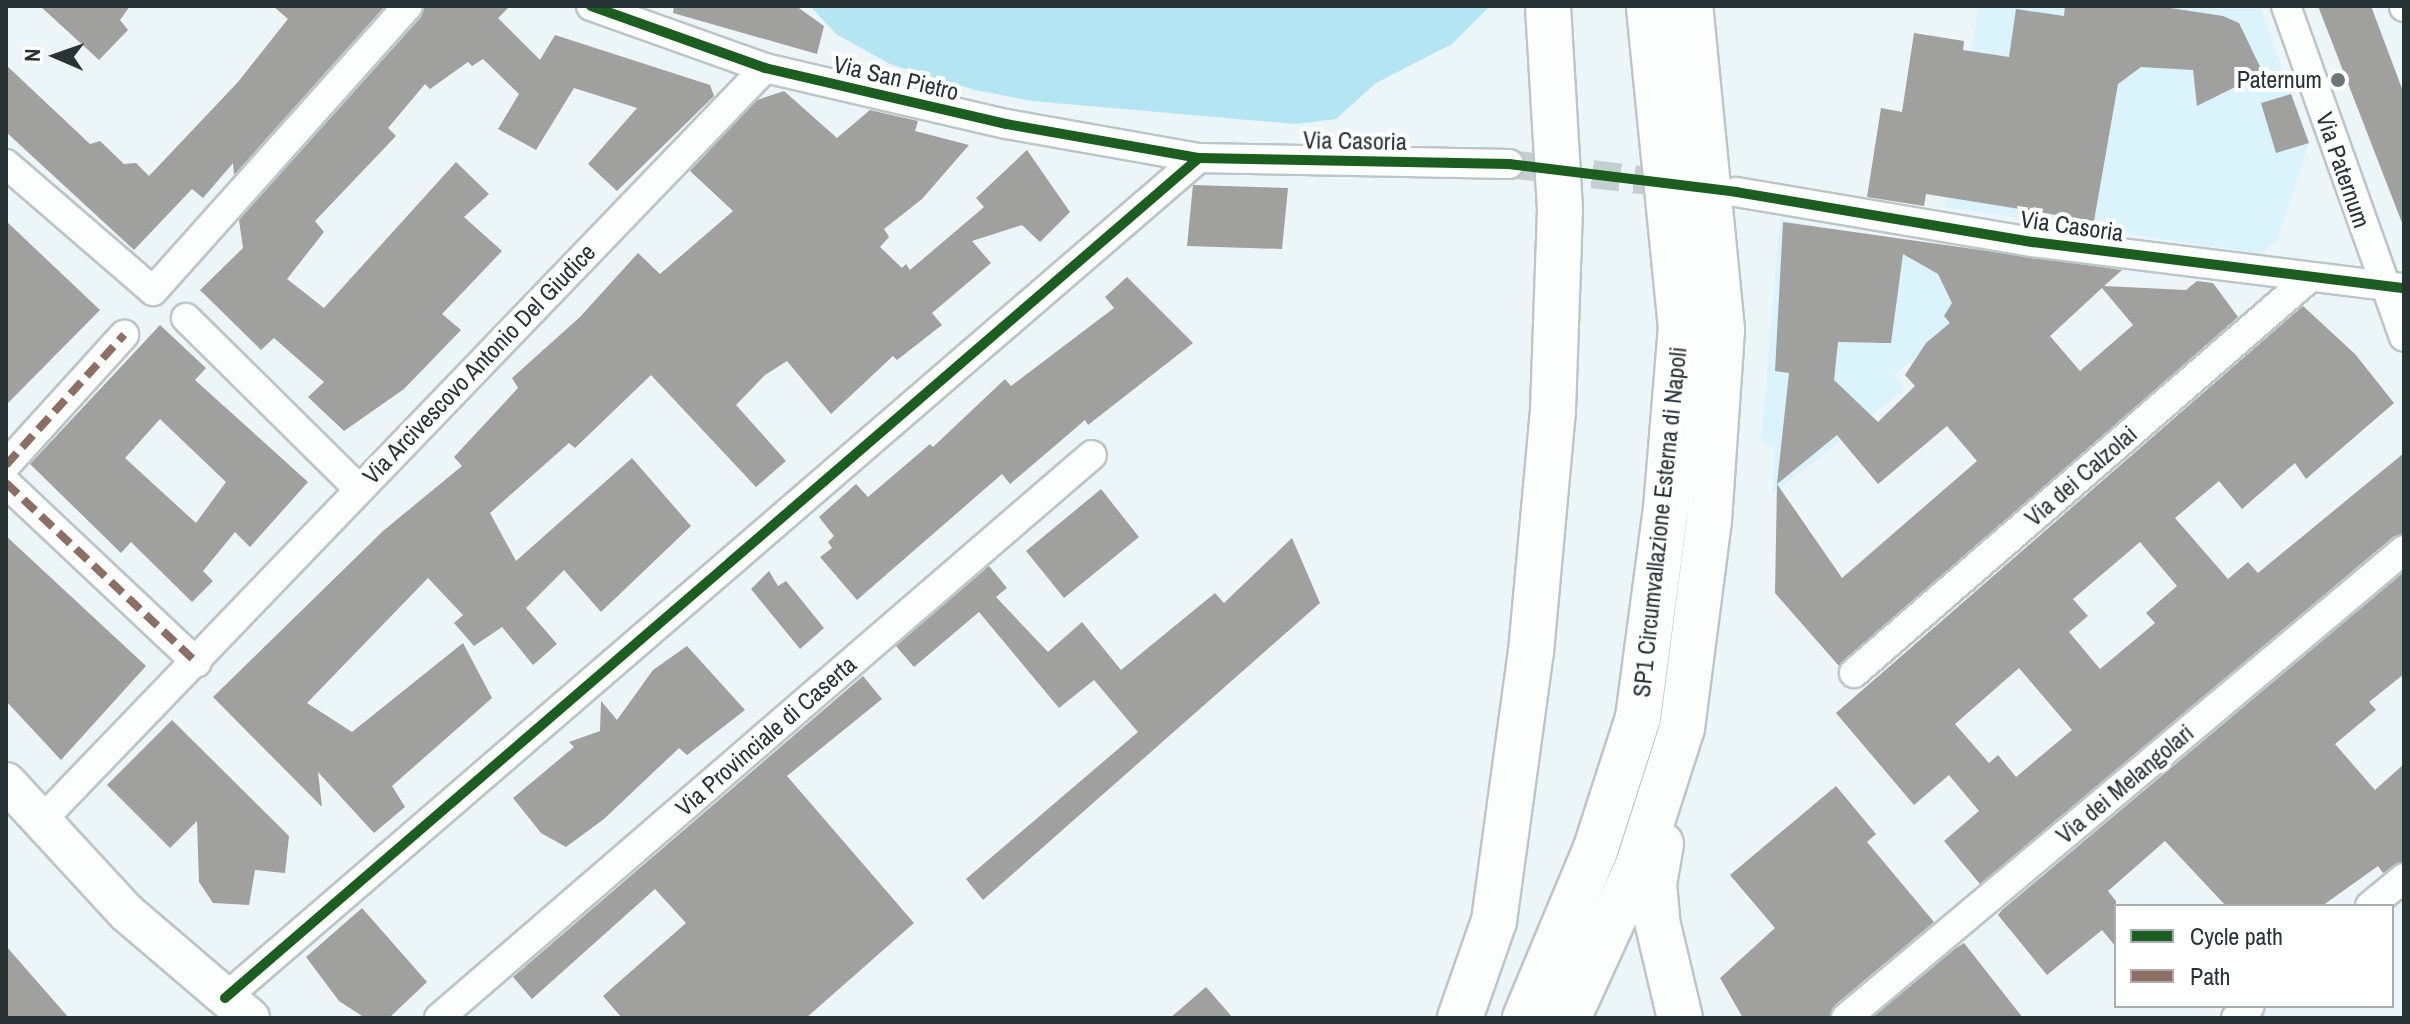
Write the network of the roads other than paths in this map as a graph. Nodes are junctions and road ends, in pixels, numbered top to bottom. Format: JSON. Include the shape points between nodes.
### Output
{"nodes":[{"id":1,"x":408,"y":6,"type":"edge"},
{"id":2,"x":591,"y":6,"type":"edge"},
{"id":3,"x":1548,"y":6,"type":"edge"},
{"id":4,"x":1649,"y":6,"type":"edge"},
{"id":5,"x":1690,"y":6,"type":"edge"},
{"id":6,"x":2286,"y":6,"type":"edge"},
{"id":7,"x":765,"y":68,"type":"junction"},
{"id":8,"x":1199,"y":158,"type":"junction"},
{"id":9,"x":6,"y":164,"type":"edge"},
{"id":10,"x":1509,"y":164,"type":"tunnel mouth"},
{"id":11,"x":1736,"y":192,"type":"dead end"},
{"id":12,"x":2308,"y":279,"type":"junction"},
{"id":13,"x":2394,"y":288,"type":"edge"},
{"id":14,"x":186,"y":318,"type":"dead end"},
{"id":15,"x":124,"y":335,"type":"dead end"},
{"id":16,"x":2404,"y":337,"type":"edge"},
{"id":17,"x":1092,"y":455,"type":"dead end"},
{"id":18,"x":6,"y":465,"type":"edge"},
{"id":19,"x":6,"y":483,"type":"edge"},
{"id":20,"x":358,"y":488,"type":"junction"},
{"id":21,"x":2404,"y":550,"type":"edge"},
{"id":22,"x":197,"y":663,"type":"junction"},
{"id":23,"x":1854,"y":673,"type":"dead end"},
{"id":24,"x":1665,"y":781,"type":"junction"},
{"id":25,"x":6,"y":782,"type":"edge"},
{"id":26,"x":40,"y":822,"type":"junction"},
{"id":27,"x":2404,"y":878,"type":"edge"},
{"id":28,"x":2372,"y":904,"type":"edge"},
{"id":29,"x":237,"y":1008,"type":"edge"},
{"id":30,"x":439,"y":1018,"type":"edge"},
{"id":31,"x":1460,"y":1018,"type":"edge"},
{"id":32,"x":1525,"y":1018,"type":"edge"},
{"id":33,"x":1568,"y":1018,"type":"edge"},
{"id":34,"x":1680,"y":1018,"type":"edge"},
{"id":35,"x":1846,"y":1018,"type":"edge"}],
"edges":[{"from":1,"to":9,"type":"street","via":[[153,291]]},
{"from":2,"to":7,"type":"street","name":"Via San Pietro"},
{"from":3,"to":31,"type":"highway","via":[[1560,209],[1553,410],[1531,652],[1494,921]]},
{"from":4,"to":32,"type":"highway","name":"SP1 Circumvallazione Esterna di Napoli","via":[[1681,328],[1664,524],[1638,718],[1595,851]]},
{"from":5,"to":24,"type":"highway","name":"SP1 Circumvallazione Esterna di Napoli","via":[[1722,330],[1709,521],[1682,728]]},
{"from":6,"to":13,"type":"street","name":"Via Paternum"},
{"from":7,"to":8,"type":"street","name":"Via San Pietro","via":[[1006,124]]},
{"from":7,"to":20,"type":"street","name":"Via Arcivescovo Antonio Del Giudice"},
{"from":8,"to":10,"type":"street","name":"Via Casoria"},
{"from":8,"to":29,"type":"street"},
{"from":11,"to":12,"type":"street","name":"Via Casoria","via":[[2033,242]]},
{"from":12,"to":13,"type":"street","name":"Via Casoria"},
{"from":12,"to":23,"type":"street","name":"Via dei Calzolai"},
{"from":13,"to":16,"type":"street","name":"Via Paternum"},
{"from":14,"to":20,"type":"street"},
{"from":15,"to":18,"type":"street"},
{"from":17,"to":30,"type":"street","name":"Via Provinciale di Caserta"},
{"from":19,"to":22,"type":"street"},
{"from":20,"to":22,"type":"street","name":"Via Arcivescovo Antonio Del Giudice"},
{"from":21,"to":35,"type":"street","name":"Via dei Melangolari"},
{"from":22,"to":26,"type":"street","name":"Via Arcivescovo Antonio Del Giudice"},
{"from":24,"to":33,"type":"highway","name":"SP1 Circumvallazione Esterna di Napoli","via":[[1638,865]]},
{"from":24,"to":34,"type":"highway","via":[[1654,883],[1669,987]]},
{"from":25,"to":26,"type":"main road"},
{"from":26,"to":29,"type":"main road","via":[[127,913]]},
{"from":27,"to":28,"type":"street"}]}
